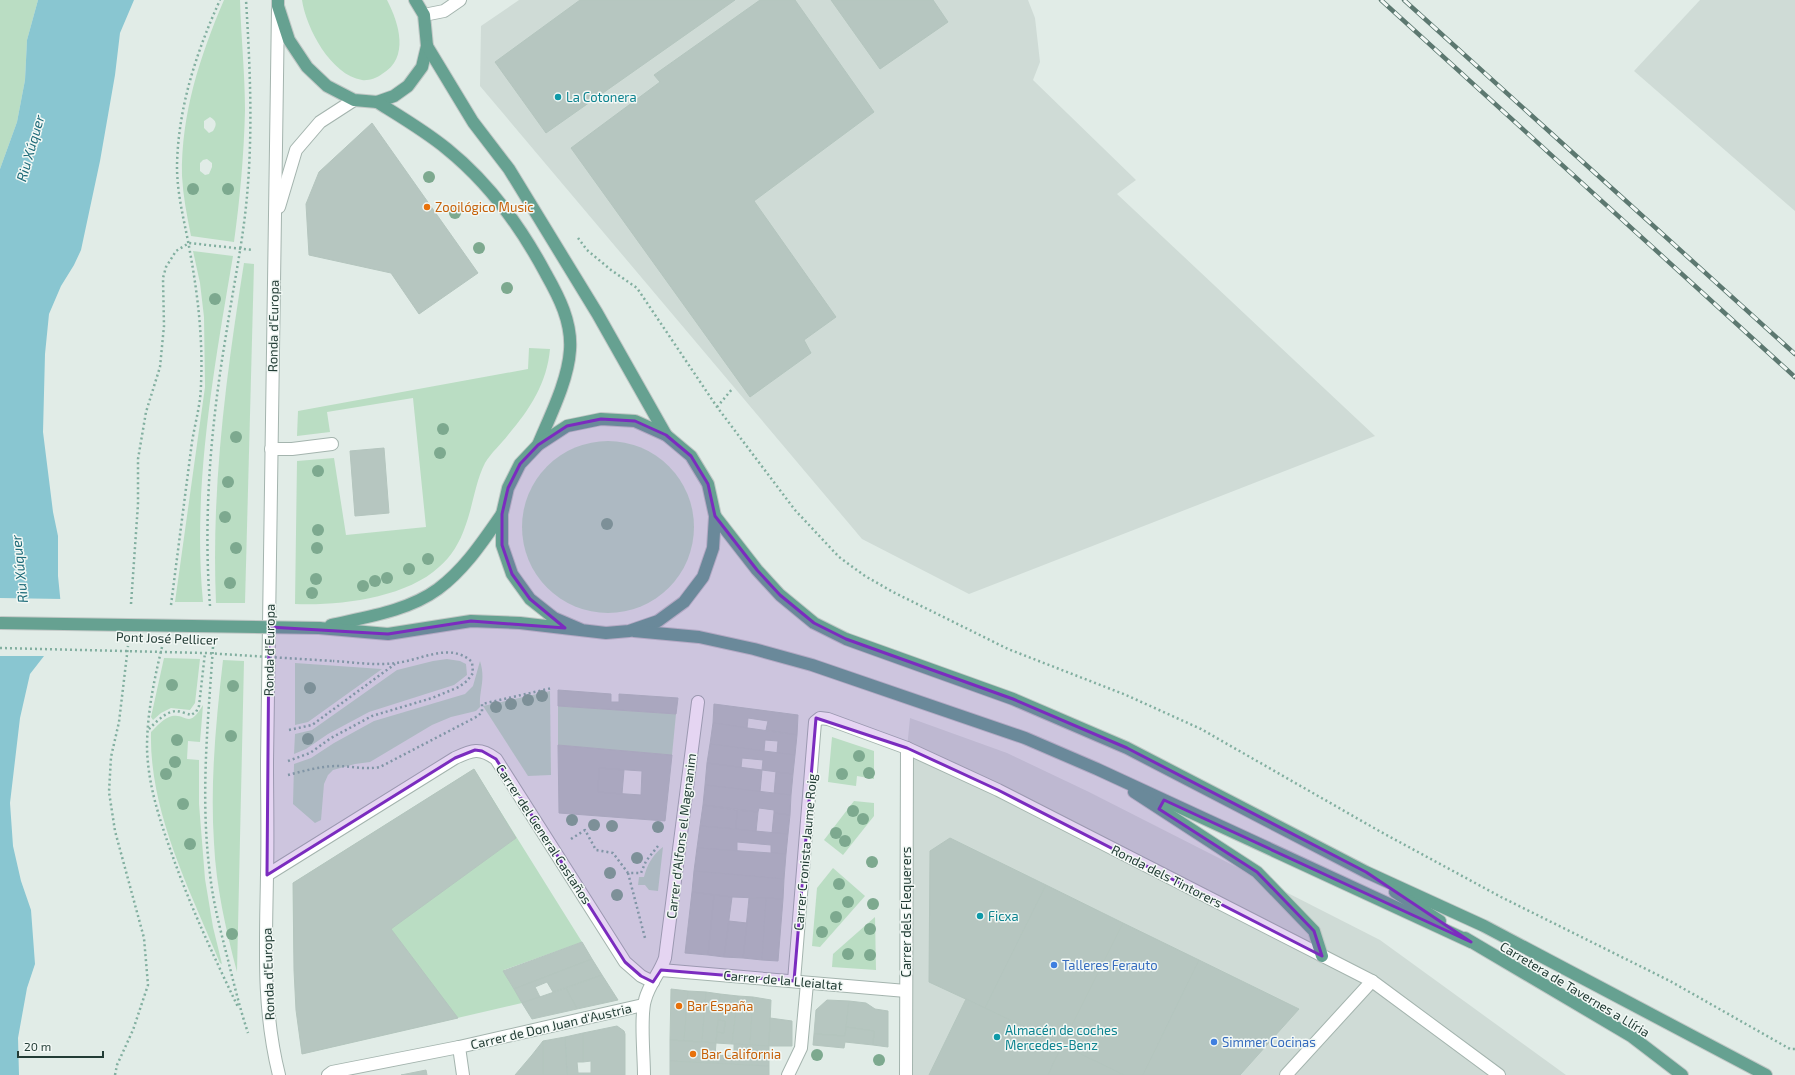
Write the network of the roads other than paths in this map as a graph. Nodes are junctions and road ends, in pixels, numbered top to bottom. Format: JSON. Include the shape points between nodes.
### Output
{"nodes":[{"id":1,"x":415,"y":0,"type":"edge"},
{"id":2,"x":460,"y":0,"type":"edge"},
{"id":3,"x":278,"y":3,"type":"edge"},
{"id":4,"x":424,"y":15,"type":"junction"},
{"id":5,"x":427,"y":46,"type":"junction"},
{"id":6,"x":354,"y":100,"type":"junction"},
{"id":7,"x":377,"y":102,"type":"junction"},
{"id":8,"x":275,"y":223,"type":"junction"},
{"id":9,"x":666,"y":435,"type":"junction"},
{"id":10,"x":332,"y":444,"type":"dead end"},
{"id":11,"x":538,"y":444,"type":"junction"},
{"id":12,"x":271,"y":449,"type":"junction"},
{"id":13,"x":502,"y":514,"type":"junction"},
{"id":14,"x":715,"y":516,"type":"junction"},
{"id":15,"x":0,"y":623,"type":"edge"},
{"id":16,"x":319,"y":628,"type":"junction"},
{"id":17,"x":582,"y":630,"type":"junction"},
{"id":18,"x":629,"y":631,"type":"junction"},
{"id":19,"x":698,"y":702,"type":"dead end"},
{"id":20,"x":815,"y":722,"type":"joint"},
{"id":21,"x":907,"y":748,"type":"junction"},
{"id":22,"x":1097,"y":769,"type":"junction"},
{"id":23,"x":1366,"y":872,"type":"junction"},
{"id":24,"x":267,"y":875,"type":"junction"},
{"id":25,"x":1471,"y":942,"type":"junction"},
{"id":26,"x":1322,"y":956,"type":"junction"},
{"id":27,"x":661,"y":970,"type":"junction"},
{"id":28,"x":794,"y":981,"type":"junction"},
{"id":29,"x":1372,"y":981,"type":"junction"},
{"id":30,"x":653,"y":982,"type":"junction"},
{"id":31,"x":807,"y":983,"type":"junction"},
{"id":32,"x":906,"y":991,"type":"junction"},
{"id":33,"x":643,"y":1005,"type":"junction"},
{"id":34,"x":459,"y":1047,"type":"junction"},
{"id":35,"x":279,"y":1075,"type":"edge"},
{"id":36,"x":328,"y":1075,"type":"edge"},
{"id":37,"x":463,"y":1075,"type":"edge"},
{"id":38,"x":644,"y":1075,"type":"edge"},
{"id":39,"x":788,"y":1075,"type":"edge"},
{"id":40,"x":906,"y":1075,"type":"edge"},
{"id":41,"x":1286,"y":1075,"type":"edge"},
{"id":42,"x":1499,"y":1075,"type":"edge"},
{"id":43,"x":1682,"y":1075,"type":"edge"},
{"id":44,"x":1766,"y":1075,"type":"edge"}],
"edges":[{"from":1,"to":4,"type":"main road"},
{"from":2,"to":4,"type":"street","via":[[444,12]]},
{"from":3,"to":6,"type":"main road","via":[[289,40],[307,67],[327,86]]},
{"from":3,"to":8,"type":"street"},
{"from":4,"to":5,"type":"main road"},
{"from":5,"to":7,"type":"main road","via":[[422,67],[408,86],[394,96]]},
{"from":5,"to":9,"type":"main road","via":[[473,122],[509,169],[597,313]]},
{"from":6,"to":7,"type":"main road"},
{"from":6,"to":8,"type":"street","via":[[320,122],[296,150]]},
{"from":7,"to":11,"type":"main road","via":[[433,139],[483,181],[516,224],[558,296],[568,323],[568,368]]},
{"from":8,"to":12,"type":"street","name":"Ronda d'Europa"},
{"from":9,"to":11,"type":"main road","via":[[635,421],[600,418],[567,426]]},
{"from":9,"to":14,"type":"main road","via":[[691,456],[708,484]]},
{"from":10,"to":12,"type":"street"},
{"from":11,"to":13,"type":"main road","via":[[520,464],[508,488]]},
{"from":12,"to":24,"type":"street","name":"Ronda d'Europa"},
{"from":13,"to":16,"type":"main road","via":[[456,574],[437,590],[414,602],[376,615]]},
{"from":13,"to":17,"type":"main road","via":[[502,545],[512,574],[530,599],[554,618]]},
{"from":14,"to":18,"type":"main road","via":[[714,548],[703,577],[684,602],[658,621]]},
{"from":14,"to":23,"type":"main road","via":[[780,595],[814,622],[846,639],[1014,699],[1127,748]]},
{"from":15,"to":16,"type":"main road","name":"Pont José Pellicer","bridge":true},
{"from":16,"to":17,"type":"main road","via":[[388,634],[471,621]]},
{"from":17,"to":18,"type":"main road","via":[[606,633]]},
{"from":18,"to":22,"type":"main road","via":[[699,637],[812,665],[1025,738]]},
{"from":19,"to":27,"type":"street","name":"Carrer d'Alfons el Magnanim","via":[[668,941]]},
{"from":20,"to":21,"type":"street","name":"Ronda dels Tintorers","via":[[820,718],[828,719]]},
{"from":20,"to":28,"type":"street","name":"Carrer Cronista Jaume Roig"},
{"from":21,"to":26,"type":"street","name":"Ronda dels Tintorers","via":[[998,790]]},
{"from":21,"to":32,"type":"street","name":"Carrer dels Flequerers"},
{"from":22,"to":25,"type":"main road"},
{"from":22,"to":26,"type":"main road","via":[[1256,872],[1314,931]]},
{"from":23,"to":25,"type":"main road"},
{"from":23,"to":44,"type":"main road","via":[[1484,926]]},
{"from":24,"to":30,"type":"street","name":"Carrer del General Castaños","via":[[455,758],[475,750],[482,751],[496,759],[625,962]]},
{"from":24,"to":35,"type":"street","name":"Ronda d'Europa","via":[[266,993],[272,1045]]},
{"from":25,"to":43,"type":"main road","name":"Carretera de Tavernes a Llíria","via":[[1631,1036]]},
{"from":26,"to":29,"type":"street","name":"Ronda dels Tintorers"},
{"from":27,"to":28,"type":"street","name":"Carrer de la Lleialtat"},
{"from":27,"to":30,"type":"street"},
{"from":28,"to":31,"type":"street","name":"Carrer de la Lleialtat"},
{"from":29,"to":41,"type":"street"},
{"from":29,"to":42,"type":"street","name":"Ronda dels Tintorers"},
{"from":30,"to":33,"type":"street"},
{"from":31,"to":32,"type":"street","name":"Carrer de la Lleialtat"},
{"from":31,"to":39,"type":"street","via":[[801,1048]]},
{"from":32,"to":40,"type":"street","name":"Carrer dels Flequerers"},
{"from":33,"to":34,"type":"street","name":"Carrer de Don Juan d'Austria"},
{"from":33,"to":38,"type":"street"},
{"from":34,"to":36,"type":"street","name":"Carrer de Don Juan d'Austria","via":[[332,1072]]},
{"from":34,"to":37,"type":"street","name":"Carrer de Don Juan d'Austria"}]}
